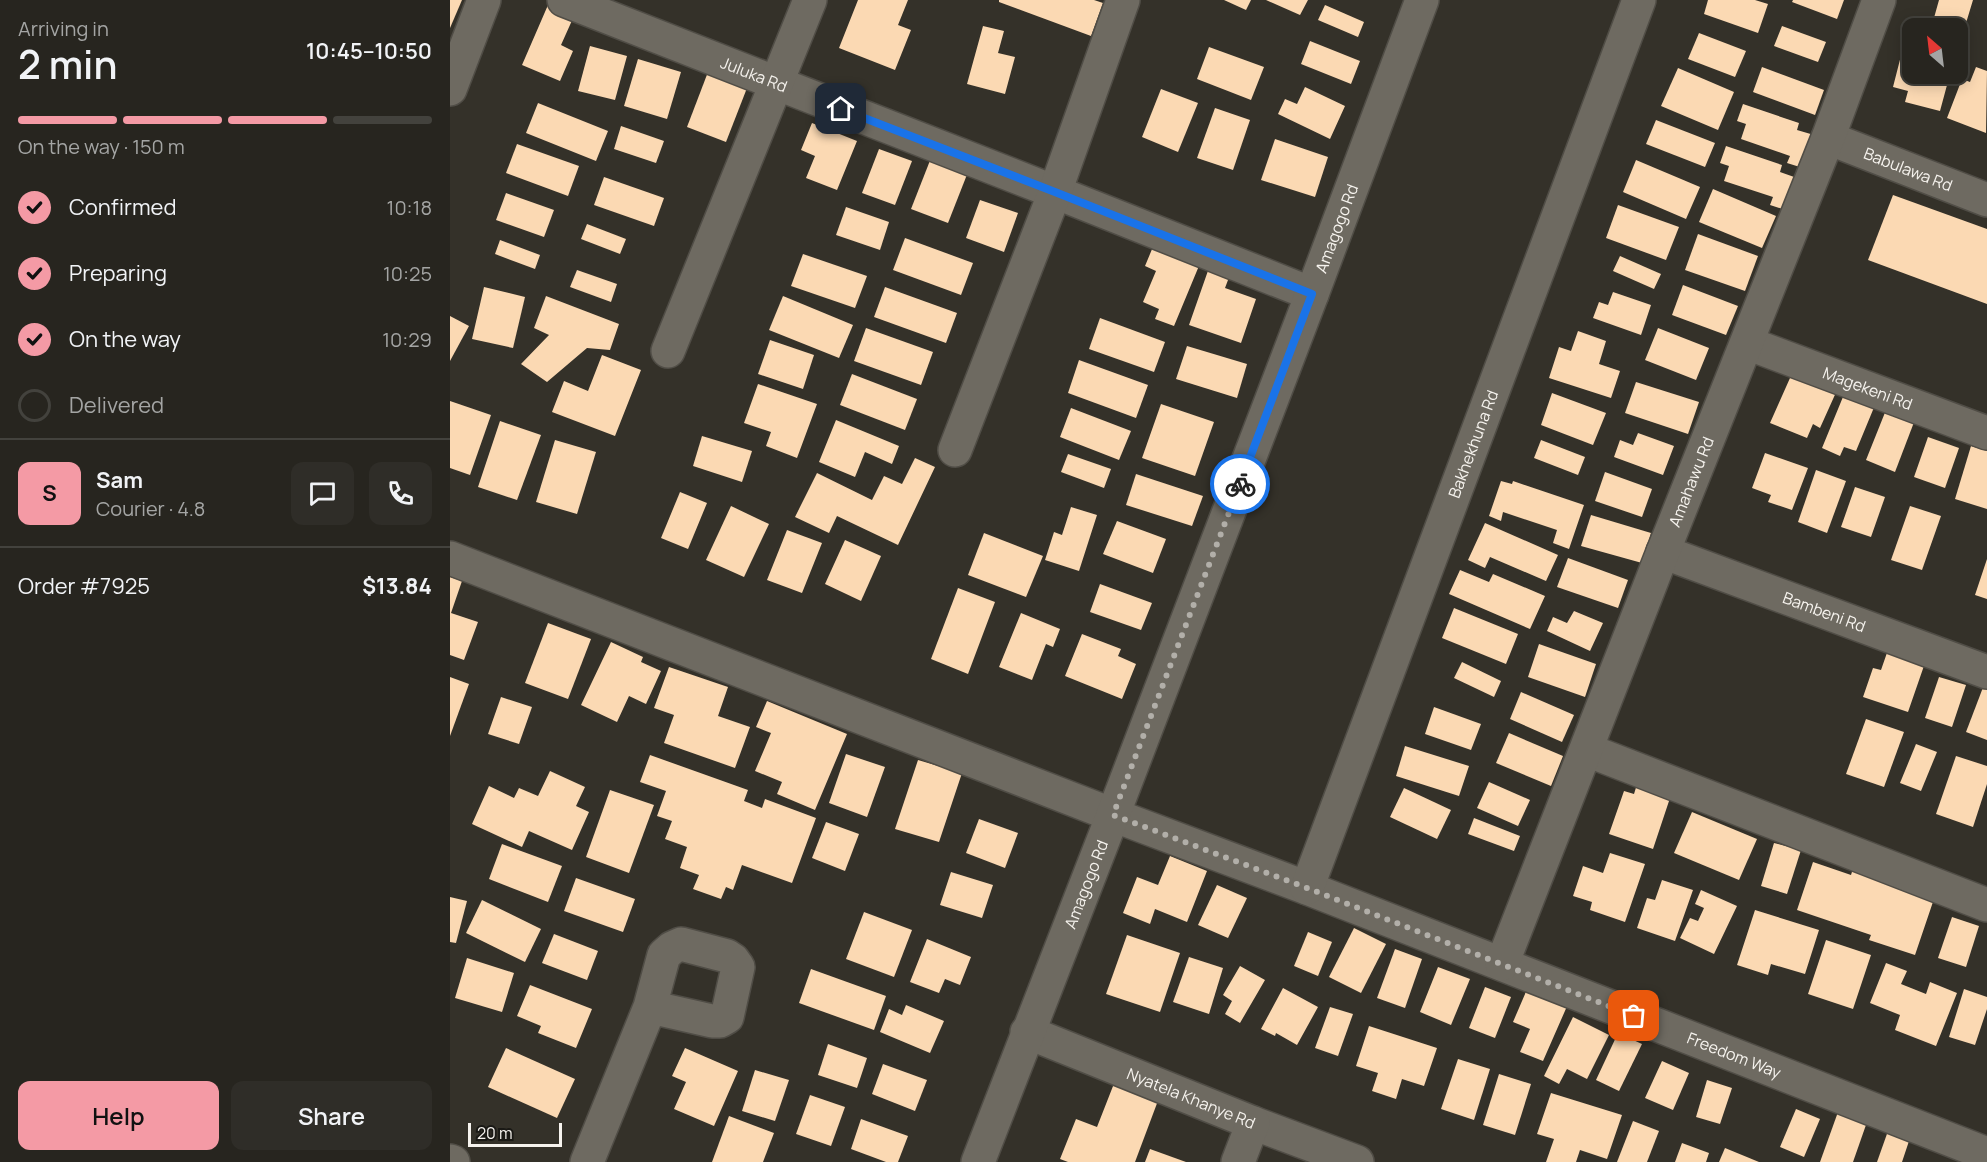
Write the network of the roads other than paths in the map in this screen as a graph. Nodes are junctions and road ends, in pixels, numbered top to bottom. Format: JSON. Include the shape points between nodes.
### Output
{"nodes":[{"id":1,"x":484,"y":0,"type":"edge"},
{"id":2,"x":564,"y":0,"type":"edge"},
{"id":3,"x":810,"y":0,"type":"edge"},
{"id":4,"x":1123,"y":0,"type":"edge"},
{"id":5,"x":1422,"y":0,"type":"edge"},
{"id":6,"x":1639,"y":0,"type":"edge"},
{"id":7,"x":1879,"y":0,"type":"edge"},
{"id":8,"x":777,"y":84,"type":"junction"},
{"id":9,"x":450,"y":89,"type":"edge"},
{"id":10,"x":1828,"y":138,"type":"junction"},
{"id":11,"x":1055,"y":192,"type":"junction"},
{"id":12,"x":1987,"y":200,"type":"edge"},
{"id":13,"x":1312,"y":294,"type":"junction"},
{"id":14,"x":1747,"y":343,"type":"junction"},
{"id":15,"x":668,"y":351,"type":"dead end"},
{"id":16,"x":1987,"y":433,"type":"edge"},
{"id":17,"x":955,"y":450,"type":"dead end"},
{"id":18,"x":1663,"y":552,"type":"junction"},
{"id":19,"x":450,"y":558,"type":"edge"},
{"id":20,"x":1987,"y":672,"type":"edge"},
{"id":21,"x":1587,"y":750,"type":"junction"},
{"id":22,"x":1113,"y":815,"type":"junction"},
{"id":23,"x":1307,"y":888,"type":"junction"},
{"id":24,"x":1987,"y":905,"type":"edge"},
{"id":25,"x":1502,"y":964,"type":"junction"},
{"id":26,"x":650,"y":1007,"type":"dead end"},
{"id":27,"x":1027,"y":1032,"type":"junction"},
{"id":28,"x":1253,"y":1122,"type":"junction"},
{"id":29,"x":1987,"y":1154,"type":"edge"},
{"id":30,"x":587,"y":1162,"type":"edge"},
{"id":31,"x":978,"y":1162,"type":"edge"},
{"id":32,"x":1238,"y":1162,"type":"edge"},
{"id":33,"x":1357,"y":1162,"type":"edge"}],
"edges":[{"from":1,"to":9,"type":"street"},
{"from":2,"to":8,"type":"street","name":"Juluka Rd"},
{"from":3,"to":8,"type":"street"},
{"from":4,"to":11,"type":"street"},
{"from":5,"to":13,"type":"street","name":"Amagogo Rd"},
{"from":6,"to":23,"type":"street","name":"Bakhekhuna Rd"},
{"from":7,"to":10,"type":"street","name":"Amahawu Rd"},
{"from":8,"to":11,"type":"street","name":"Juluka Rd"},
{"from":8,"to":15,"type":"street"},
{"from":10,"to":12,"type":"street","name":"Babulawa Rd"},
{"from":10,"to":14,"type":"street","name":"Amahawu Rd"},
{"from":11,"to":13,"type":"street","name":"Juluka Rd"},
{"from":11,"to":17,"type":"street"},
{"from":13,"to":22,"type":"street","name":"Amagogo Rd"},
{"from":14,"to":16,"type":"street","name":"Magekeni Rd"},
{"from":14,"to":18,"type":"street","name":"Amahawu Rd"},
{"from":18,"to":20,"type":"street","name":"Bambeni Rd"},
{"from":18,"to":21,"type":"street","name":"Amahawu Rd"},
{"from":19,"to":22,"type":"street","name":"Freedom Way"},
{"from":21,"to":24,"type":"street"},
{"from":21,"to":25,"type":"street","name":"Amahawu Rd"},
{"from":22,"to":23,"type":"street","name":"Freedom Way"},
{"from":22,"to":27,"type":"street","name":"Amagogo Rd"},
{"from":23,"to":25,"type":"street","name":"Freedom Way"},
{"from":25,"to":29,"type":"street","name":"Freedom Way"},
{"from":26,"to":30,"type":"street"},
{"from":27,"to":28,"type":"street","name":"Nyatela Khanye Rd"},
{"from":27,"to":31,"type":"street","name":"Amagogo Rd"},
{"from":28,"to":32,"type":"street"},
{"from":28,"to":33,"type":"street","name":"Nyatela Khanye Rd"}]}
